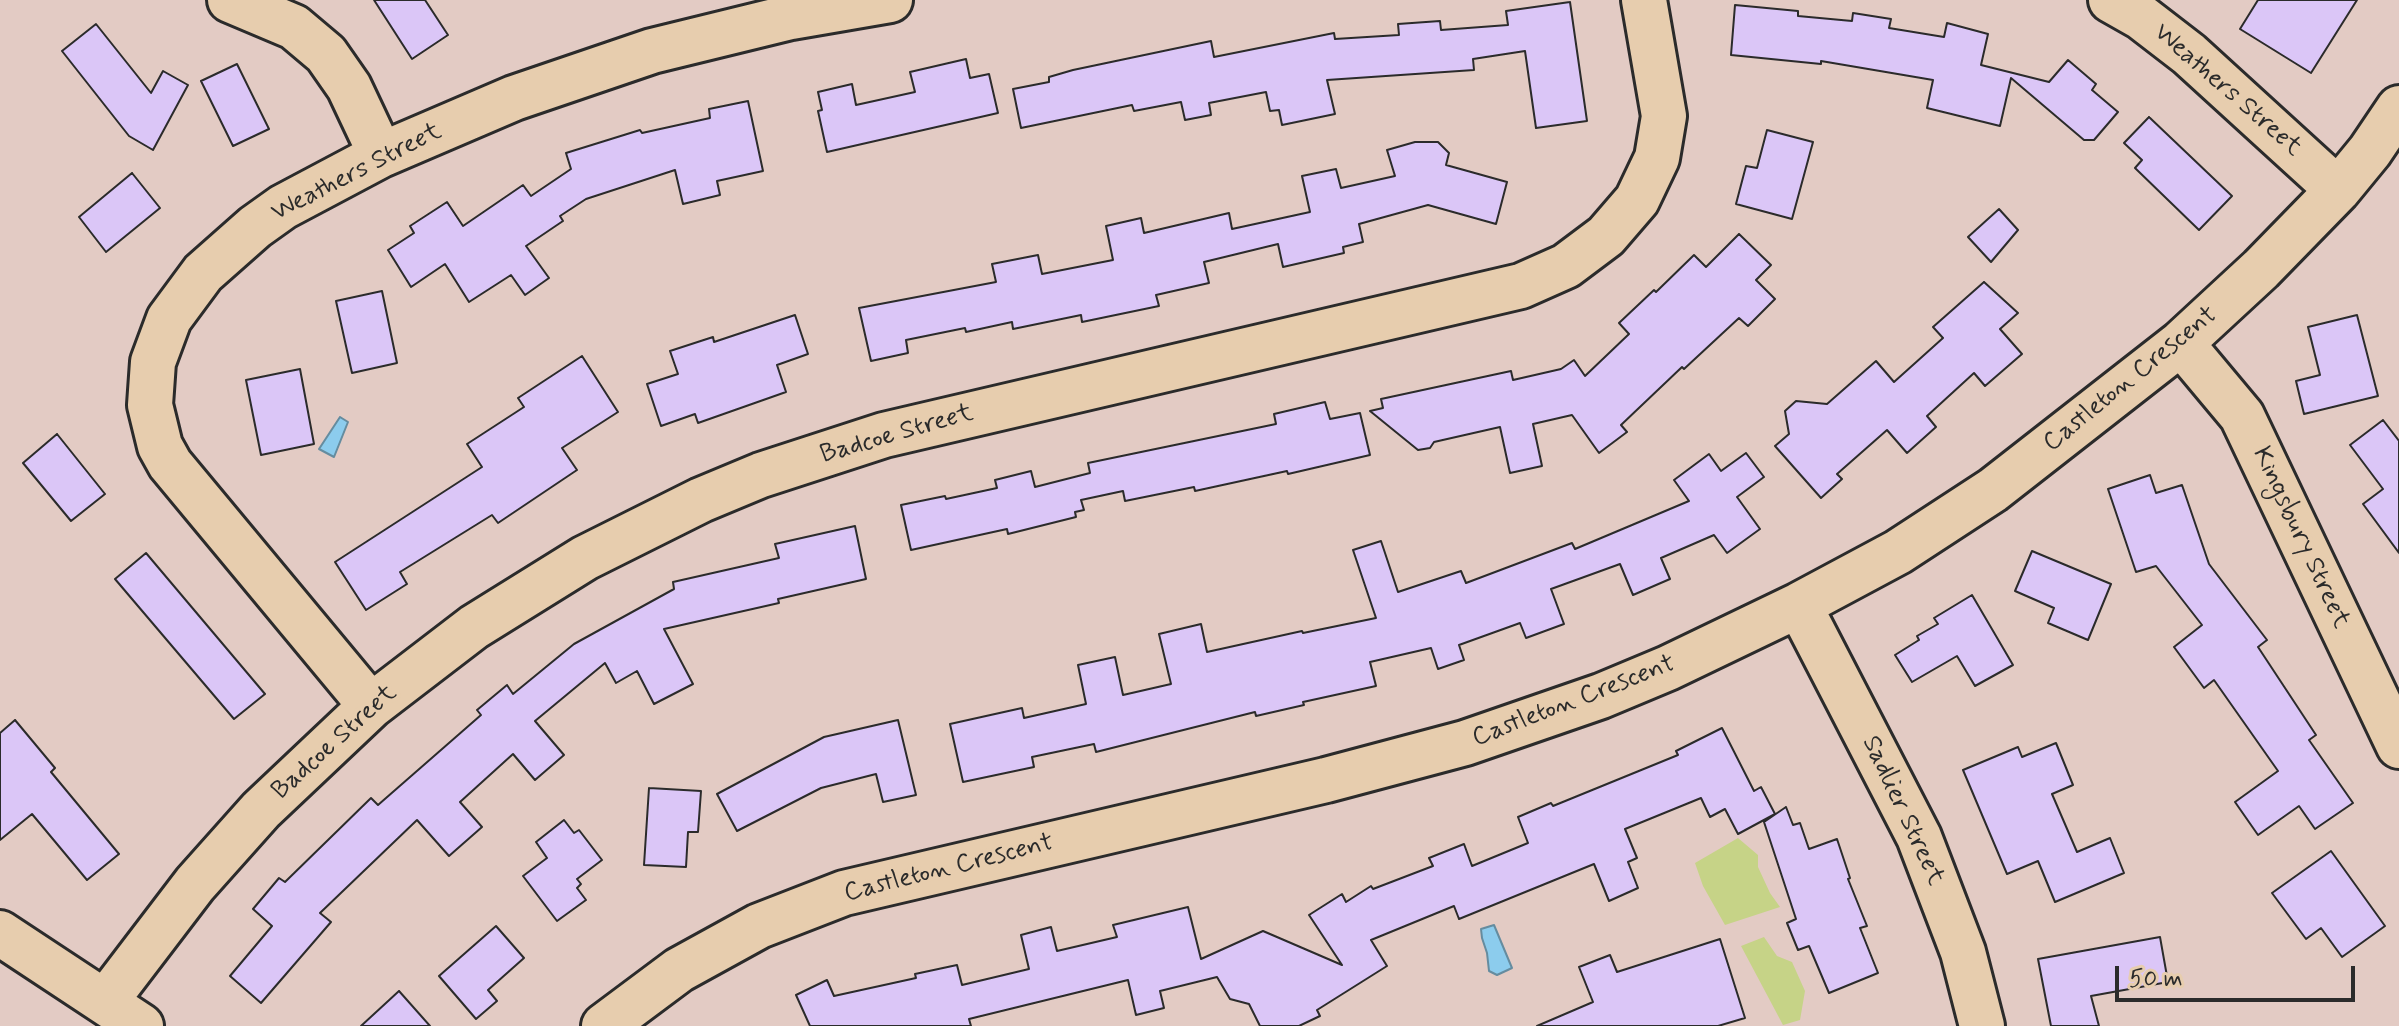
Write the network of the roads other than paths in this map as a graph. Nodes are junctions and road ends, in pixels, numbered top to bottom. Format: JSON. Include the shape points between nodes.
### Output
{"nodes":[{"id":1,"x":230,"y":0,"type":"edge"},
{"id":2,"x":890,"y":0,"type":"edge"},
{"id":3,"x":1644,"y":0,"type":"edge"},
{"id":4,"x":2111,"y":0,"type":"edge"},
{"id":5,"x":2399,"y":108,"type":"edge"},
{"id":6,"x":381,"y":155,"type":"junction"},
{"id":7,"x":2338,"y":190,"type":"junction"},
{"id":8,"x":2181,"y":343,"type":"junction"},
{"id":9,"x":1799,"y":605,"type":"junction"},
{"id":10,"x":371,"y":706,"type":"junction"},
{"id":11,"x":2399,"y":746,"type":"edge"},
{"id":12,"x":0,"y":933,"type":"edge"},
{"id":13,"x":105,"y":1002,"type":"junction"},
{"id":14,"x":1969,"y":1021,"type":"edge"},
{"id":15,"x":141,"y":1026,"type":"edge"},
{"id":16,"x":604,"y":1026,"type":"edge"}],
"edges":[{"from":1,"to":6,"type":"street","via":[[294,27],[326,54],[349,87]]},
{"from":2,"to":6,"type":"street","name":"Weathers Street","via":[[791,17],[652,51],[514,98]]},
{"from":3,"to":10,"type":"street","name":"Badcoe Street","via":[[1664,116],[1657,158],[1622,218],[1566,266],[1521,286],[884,435],[761,475],[585,558],[474,627]]},
{"from":4,"to":7,"type":"street","name":"Weathers Street","via":[[2189,54]]},
{"from":5,"to":7,"type":"street","name":"Castleton Crescent"},
{"from":6,"to":10,"type":"street","name":"Weathers Street","via":[[283,207],[203,273],[169,319],[153,362],[150,405],[170,464]]},
{"from":7,"to":8,"type":"street","name":"Castleton Crescent"},
{"from":8,"to":9,"type":"street","name":"Castleton Crescent","via":[[1993,490],[1898,552]]},
{"from":8,"to":11,"type":"street","name":"Kingsbury Street","via":[[2242,416]]},
{"from":9,"to":14,"type":"street","name":"Sadlier Street","via":[[1919,837],[1963,952]]},
{"from":9,"to":16,"type":"street","name":"Castleton Crescent","via":[[1615,690],[1465,743],[844,893],[759,926],[693,962]]},
{"from":10,"to":13,"type":"street","name":"Badcoe Street","via":[[261,810],[195,884]]},
{"from":12,"to":13,"type":"street"},
{"from":13,"to":15,"type":"street"}]}
